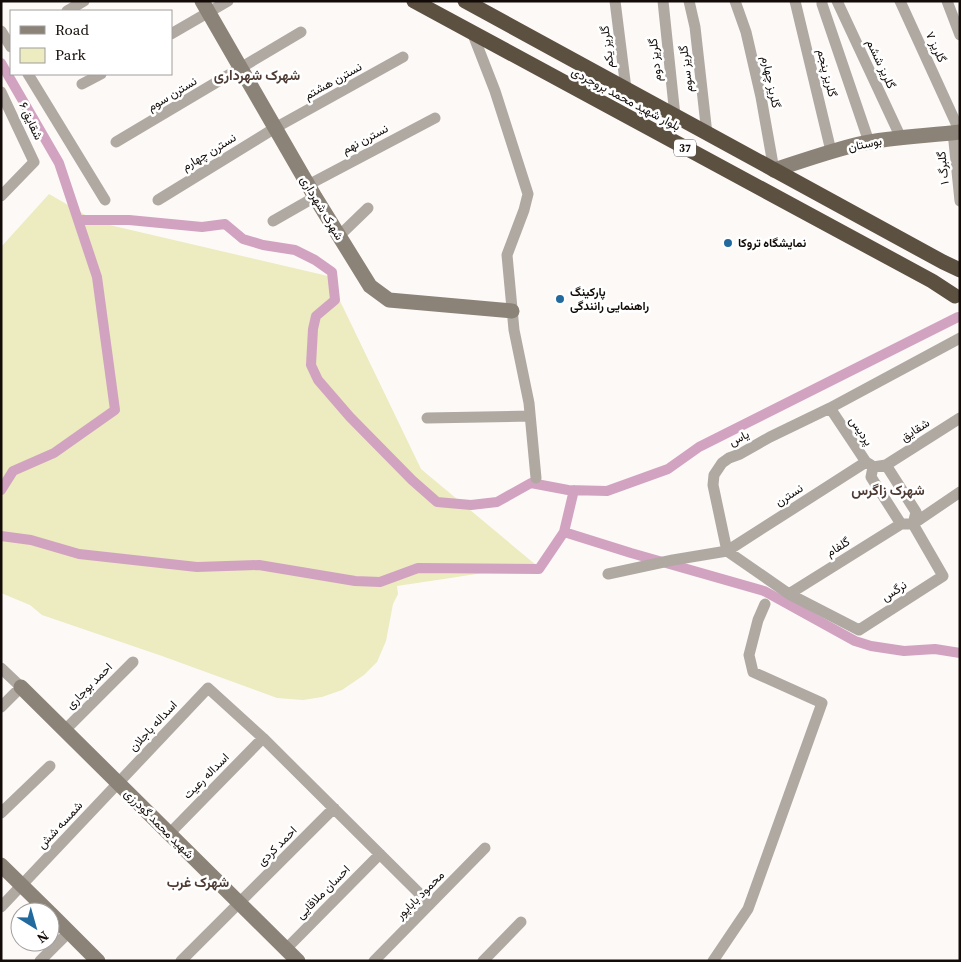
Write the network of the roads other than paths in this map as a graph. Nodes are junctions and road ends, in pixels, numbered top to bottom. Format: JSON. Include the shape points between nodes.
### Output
{"nodes":[{"id":1,"x":84,"y":1,"type":"edge"},
{"id":2,"x":228,"y":1,"type":"edge"},
{"id":3,"x":414,"y":1,"type":"edge"},
{"id":4,"x":465,"y":1,"type":"edge"},
{"id":5,"x":615,"y":1,"type":"edge"},
{"id":6,"x":663,"y":1,"type":"edge"},
{"id":7,"x":689,"y":1,"type":"edge"},
{"id":8,"x":735,"y":1,"type":"edge"},
{"id":9,"x":796,"y":1,"type":"edge"},
{"id":10,"x":822,"y":1,"type":"edge"},
{"id":11,"x":837,"y":1,"type":"edge"},
{"id":12,"x":900,"y":1,"type":"edge"},
{"id":13,"x":947,"y":1,"type":"edge"},
{"id":14,"x":206,"y":7,"type":"edge"},
{"id":15,"x":69,"y":10,"type":"edge"},
{"id":16,"x":1,"y":31,"type":"edge"},
{"id":17,"x":301,"y":32,"type":"dead end"},
{"id":18,"x":472,"y":32,"type":"junction"},
{"id":19,"x":172,"y":33,"type":"edge"},
{"id":20,"x":960,"y":35,"type":"edge"},
{"id":21,"x":10,"y":44,"type":"edge"},
{"id":22,"x":403,"y":57,"type":"dead end"},
{"id":23,"x":241,"y":68,"type":"junction"},
{"id":24,"x":29,"y":75,"type":"edge"},
{"id":25,"x":99,"y":75,"type":"edge"},
{"id":26,"x":82,"y":84,"type":"dead end"},
{"id":27,"x":626,"y":89,"type":"junction"},
{"id":28,"x":2,"y":94,"type":"edge"},
{"id":29,"x":674,"y":116,"type":"junction"},
{"id":30,"x":434,"y":118,"type":"dead end"},
{"id":31,"x":275,"y":128,"type":"junction"},
{"id":32,"x":957,"y":128,"type":"edge"},
{"id":33,"x":707,"y":134,"type":"junction"},
{"id":34,"x":901,"y":138,"type":"junction"},
{"id":35,"x":116,"y":142,"type":"dead end"},
{"id":36,"x":869,"y":142,"type":"junction"},
{"id":37,"x":832,"y":151,"type":"junction"},
{"id":38,"x":774,"y":170,"type":"junction"},
{"id":39,"x":312,"y":191,"type":"junction"},
{"id":40,"x":1,"y":196,"type":"edge"},
{"id":41,"x":106,"y":200,"type":"dead end"},
{"id":42,"x":158,"y":200,"type":"dead end"},
{"id":43,"x":960,"y":201,"type":"edge"},
{"id":44,"x":368,"y":208,"type":"dead end"},
{"id":45,"x":273,"y":221,"type":"dead end"},
{"id":46,"x":339,"y":236,"type":"junction"},
{"id":47,"x":960,"y":270,"type":"edge"},
{"id":48,"x":960,"y":277,"type":"edge"},
{"id":49,"x":957,"y":297,"type":"edge"},
{"id":50,"x":512,"y":311,"type":"junction"},
{"id":51,"x":960,"y":338,"type":"edge"},
{"id":52,"x":830,"y":408,"type":"junction"},
{"id":53,"x":530,"y":416,"type":"junction"},
{"id":54,"x":427,"y":418,"type":"dead end"},
{"id":55,"x":960,"y":418,"type":"edge"},
{"id":56,"x":869,"y":465,"type":"junction"},
{"id":57,"x":886,"y":465,"type":"junction"},
{"id":58,"x":536,"y":478,"type":"dead end"},
{"id":59,"x":960,"y":492,"type":"edge"},
{"id":60,"x":901,"y":524,"type":"junction"},
{"id":61,"x":913,"y":524,"type":"junction"},
{"id":62,"x":727,"y":551,"type":"junction"},
{"id":63,"x":608,"y":574,"type":"dead end"},
{"id":64,"x":790,"y":594,"type":"junction"},
{"id":65,"x":765,"y":604,"type":"dead end"},
{"id":66,"x":133,"y":662,"type":"dead end"},
{"id":67,"x":1,"y":668,"type":"edge"},
{"id":68,"x":21,"y":687,"type":"junction"},
{"id":69,"x":1,"y":707,"type":"edge"},
{"id":70,"x":65,"y":730,"type":"junction"},
{"id":71,"x":263,"y":738,"type":"junction"},
{"id":72,"x":50,"y":766,"type":"dead end"},
{"id":73,"x":118,"y":783,"type":"junction"},
{"id":74,"x":334,"y":808,"type":"junction"},
{"id":75,"x":1,"y":813,"type":"edge"},
{"id":76,"x":169,"y":834,"type":"junction"},
{"id":77,"x":485,"y":848,"type":"dead end"},
{"id":78,"x":380,"y":854,"type":"junction"},
{"id":79,"x":1,"y":865,"type":"edge"},
{"id":80,"x":22,"y":885,"type":"junction"},
{"id":81,"x":38,"y":902,"type":"edge"},
{"id":82,"x":240,"y":903,"type":"junction"},
{"id":83,"x":430,"y":904,"type":"junction"},
{"id":84,"x":1,"y":907,"type":"edge"},
{"id":85,"x":521,"y":922,"type":"dead end"},
{"id":86,"x":60,"y":923,"type":"edge"},
{"id":87,"x":69,"y":932,"type":"junction"},
{"id":88,"x":286,"y":949,"type":"junction"},
{"id":89,"x":40,"y":961,"type":"edge"},
{"id":90,"x":98,"y":961,"type":"edge"},
{"id":91,"x":182,"y":961,"type":"edge"},
{"id":92,"x":298,"y":961,"type":"edge"},
{"id":93,"x":374,"y":961,"type":"edge"},
{"id":94,"x":483,"y":961,"type":"edge"},
{"id":95,"x":713,"y":961,"type":"edge"}],
"edges":[{"from":1,"to":15,"type":"street"},
{"from":2,"to":14,"type":"street"},
{"from":3,"to":18,"type":"highway","name":"بلوار شهید محمد بروجردی","number":"37"},
{"from":4,"to":27,"type":"highway","name":"بلوار شهید محمد بروجردی","number":"37"},
{"from":5,"to":27,"type":"street","name":"گلریز یکم"},
{"from":6,"to":29,"type":"street","name":"گلریز دوم"},
{"from":7,"to":33,"type":"street","name":"گلریز سوم"},
{"from":8,"to":38,"type":"street","name":"گلریز چهارم","via":[[746,32],[761,97]]},
{"from":9,"to":37,"type":"street","name":"گلریز پنجم"},
{"from":10,"to":36,"type":"street"},
{"from":11,"to":34,"type":"street","name":"گلریز ششم"},
{"from":12,"to":32,"type":"street","name":"گلریز ۷"},
{"from":13,"to":20,"type":"street"},
{"from":14,"to":19,"type":"street"},
{"from":14,"to":23,"type":"street","name":"شهرک شهرداری"},
{"from":16,"to":21,"type":"street"},
{"from":17,"to":23,"type":"street","name":"نسترن سوم"},
{"from":18,"to":49,"type":"highway","name":"بلوار شهید محمد بروجردی","number":"37"},
{"from":18,"to":50,"type":"street","via":[[528,194],[507,255]]},
{"from":22,"to":31,"type":"street","name":"نسترن هشتم"},
{"from":23,"to":31,"type":"street","name":"شهرک شهرداری"},
{"from":23,"to":35,"type":"street","name":"نسترن سوم"},
{"from":24,"to":41,"type":"street"},
{"from":25,"to":26,"type":"street"},
{"from":27,"to":29,"type":"highway","name":"بلوار شهید محمد بروجردی","number":"37"},
{"from":28,"to":40,"type":"street","name":"شقایق ۶","via":[[34,162]]},
{"from":29,"to":33,"type":"highway","name":"بلوار شهید محمد بروجردی","number":"37"},
{"from":30,"to":39,"type":"street","name":"نسترن نهم"},
{"from":31,"to":39,"type":"street","name":"شهرک شهرداری"},
{"from":31,"to":42,"type":"street","name":"نسترن چهارم"},
{"from":32,"to":34,"type":"street","name":"بوستان"},
{"from":32,"to":43,"type":"street","name":"گلبرگ ۱"},
{"from":33,"to":38,"type":"highway","name":"بلوار شهید محمد بروجردی","number":"37"},
{"from":34,"to":36,"type":"street","name":"بوستان"},
{"from":36,"to":37,"type":"street","name":"بوستان"},
{"from":37,"to":38,"type":"street","name":"بوستان"},
{"from":38,"to":47,"type":"highway","name":"بلوار شهید محمد بروجردی","number":"37"},
{"from":39,"to":45,"type":"street","name":"نسترن نهم"},
{"from":39,"to":46,"type":"street","name":"شهرک شهرداری"},
{"from":44,"to":46,"type":"street"},
{"from":46,"to":50,"type":"street","name":"شهرک شهرداری","via":[[370,286],[389,300]]},
{"from":48,"to":49,"type":"highway","number":"37","via":[[954,289]]},
{"from":50,"to":53,"type":"street"},
{"from":51,"to":52,"type":"street","name":"یاس"},
{"from":52,"to":56,"type":"street","name":"پردیس"},
{"from":52,"to":62,"type":"street","name":"یاس","via":[[722,462],[714,475],[713,485]]},
{"from":53,"to":54,"type":"street"},
{"from":53,"to":58,"type":"street"},
{"from":55,"to":57,"type":"street","name":"شقایق"},
{"from":56,"to":57,"type":"street"},
{"from":56,"to":60,"type":"street","name":"پردیس","via":[[871,477]]},
{"from":56,"to":62,"type":"street","name":"نسترن"},
{"from":57,"to":61,"type":"street","via":[[916,512]]},
{"from":59,"to":61,"type":"street"},
{"from":60,"to":61,"type":"street"},
{"from":60,"to":64,"type":"street","name":"گلفام"},
{"from":61,"to":64,"type":"street","name":"نرگس","via":[[943,576],[859,630]]},
{"from":62,"to":63,"type":"street"},
{"from":62,"to":64,"type":"street"},
{"from":65,"to":95,"type":"street","via":[[749,655],[753,672],[822,703],[748,909]]},
{"from":66,"to":70,"type":"street","name":"احمد بوجاری"},
{"from":67,"to":68,"type":"street"},
{"from":68,"to":69,"type":"street"},
{"from":68,"to":70,"type":"street","name":"شهید محمد گودرزی"},
{"from":70,"to":73,"type":"street","name":"شهید محمد گودرزی"},
{"from":71,"to":73,"type":"street","name":"اسداله باجلان","via":[[208,688]]},
{"from":71,"to":74,"type":"street"},
{"from":71,"to":76,"type":"street","name":"اسداله رعیت"},
{"from":72,"to":75,"type":"street"},
{"from":73,"to":76,"type":"street","name":"شهید محمد گودرزی"},
{"from":73,"to":80,"type":"street","name":"شمسه شش"},
{"from":74,"to":78,"type":"street"},
{"from":74,"to":82,"type":"street","name":"احمد کردی"},
{"from":76,"to":82,"type":"street","name":"شهید محمد گودرزی"},
{"from":77,"to":83,"type":"street","name":"محمود باباپور"},
{"from":78,"to":83,"type":"street"},
{"from":78,"to":88,"type":"street","name":"احسان ملاقایی"},
{"from":79,"to":80,"type":"street"},
{"from":80,"to":81,"type":"street"},
{"from":80,"to":84,"type":"street","name":"شمسه شش"},
{"from":82,"to":88,"type":"street","name":"شهید محمد گودرزی"},
{"from":82,"to":91,"type":"street","name":"احمد کردی"},
{"from":83,"to":93,"type":"street","name":"محمود باباپور"},
{"from":85,"to":94,"type":"street"},
{"from":86,"to":87,"type":"street"},
{"from":87,"to":89,"type":"street"},
{"from":87,"to":90,"type":"street"},
{"from":88,"to":92,"type":"street","name":"شهید محمد گودرزی"}]}
